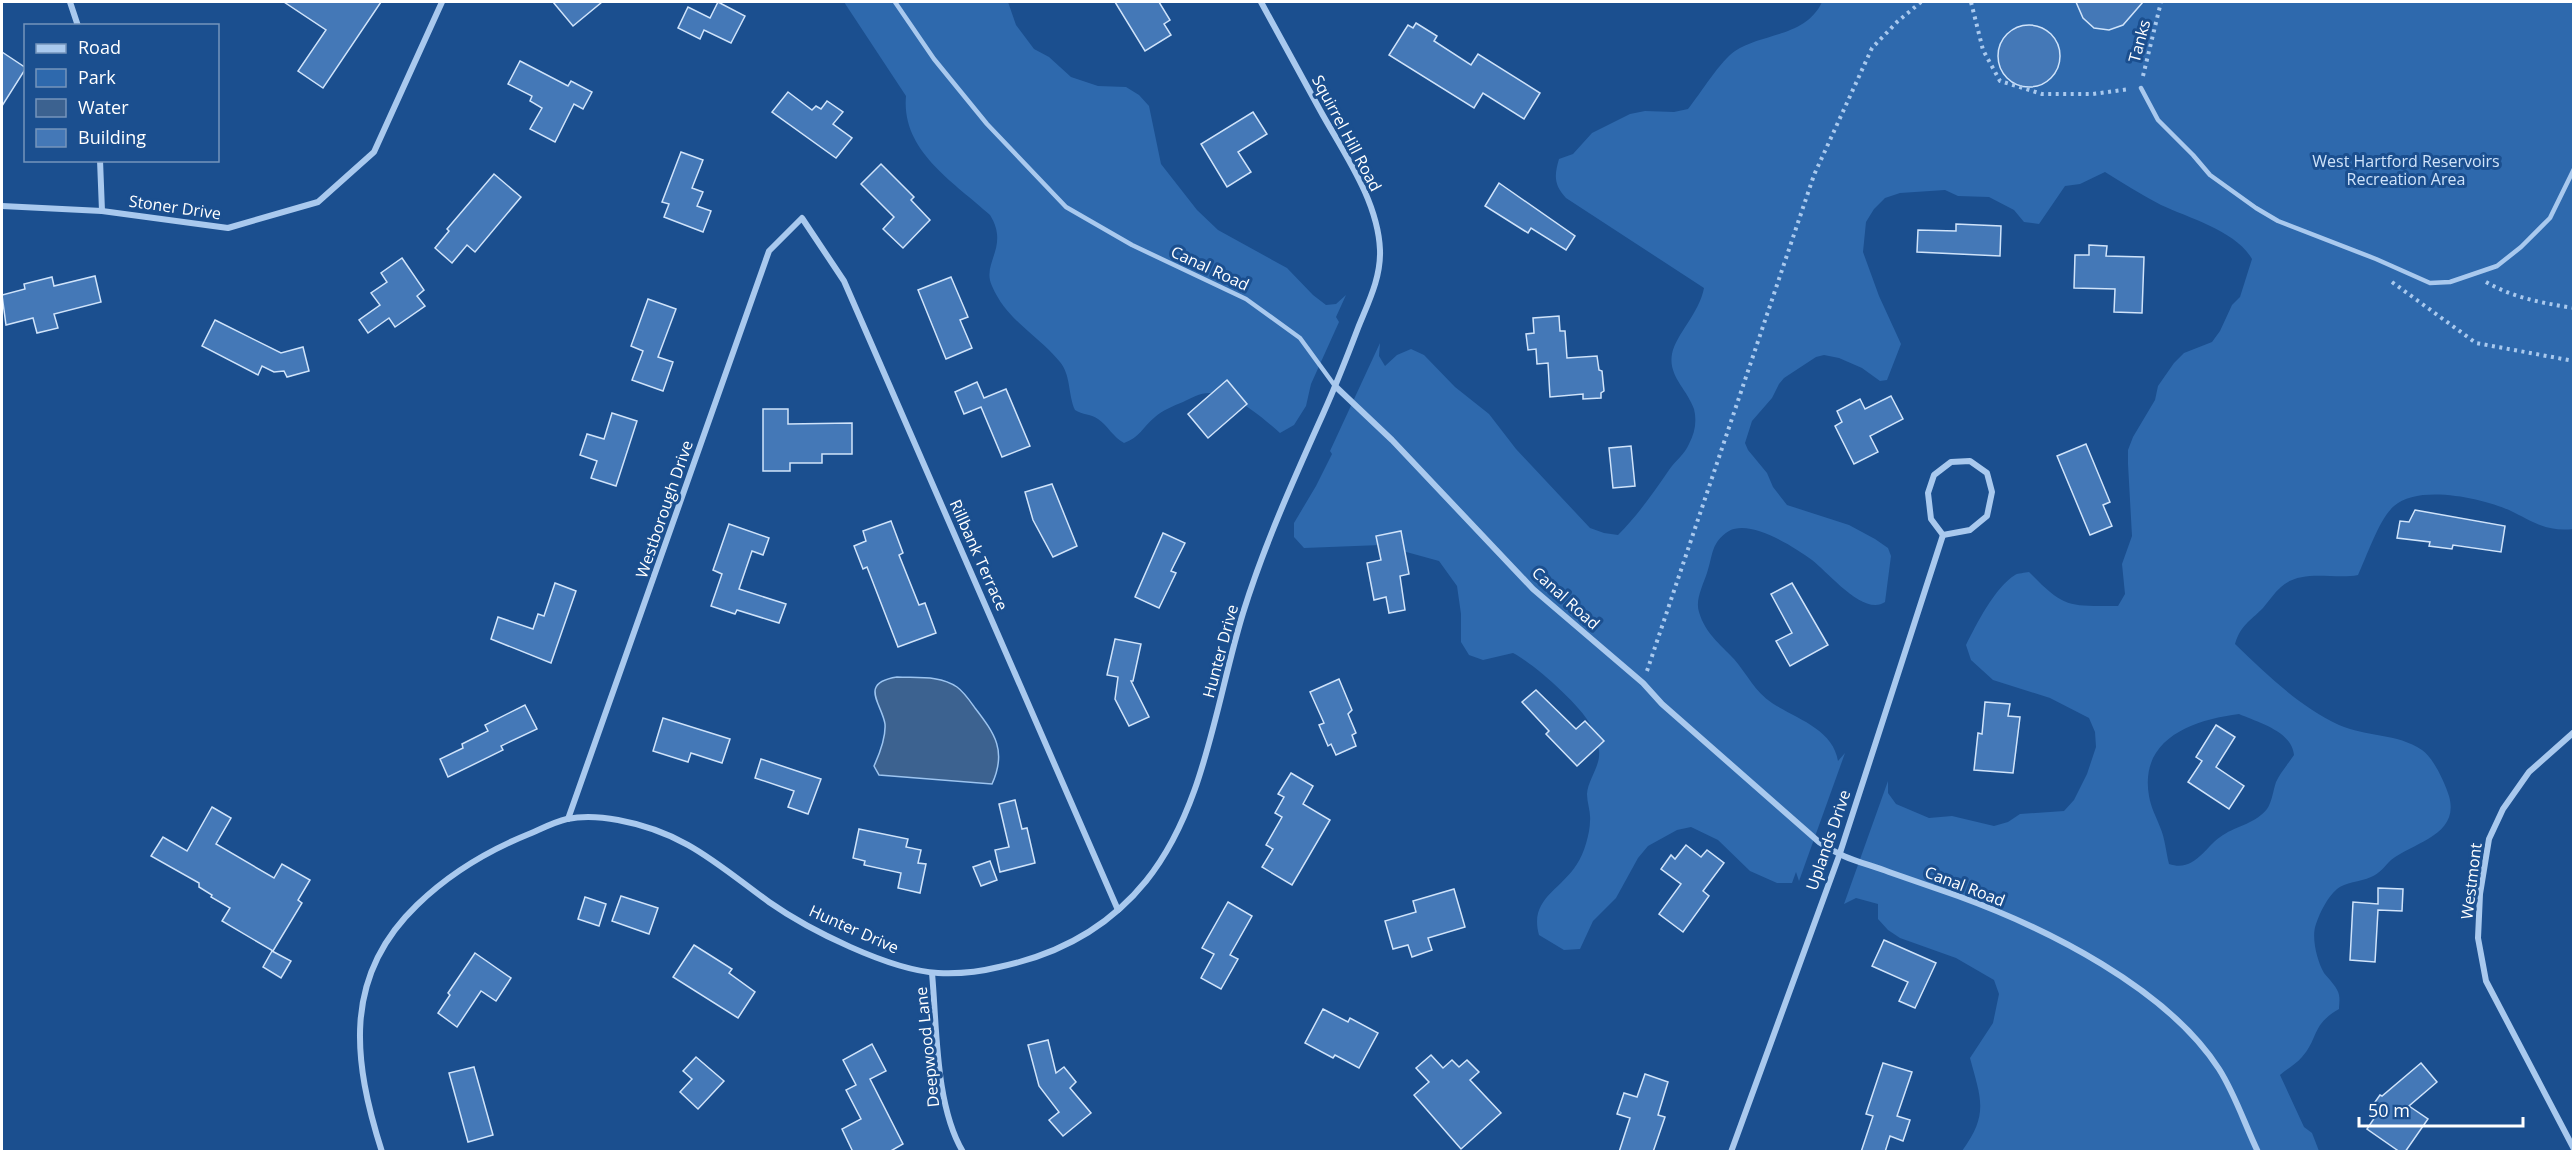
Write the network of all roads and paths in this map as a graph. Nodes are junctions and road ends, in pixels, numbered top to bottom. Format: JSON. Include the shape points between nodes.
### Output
{"nodes":[{"id":1,"x":70,"y":2,"type":"edge"},
{"id":2,"x":442,"y":2,"type":"edge"},
{"id":3,"x":895,"y":2,"type":"edge"},
{"id":4,"x":1261,"y":2,"type":"edge"},
{"id":5,"x":1921,"y":2,"type":"edge"},
{"id":6,"x":1971,"y":2,"type":"edge"},
{"id":7,"x":2161,"y":2,"type":"edge"},
{"id":8,"x":77,"y":24,"type":"edge"},
{"id":9,"x":2140,"y":88,"type":"junction"},
{"id":10,"x":100,"y":162,"type":"edge"},
{"id":11,"x":2574,"y":169,"type":"edge"},
{"id":12,"x":2,"y":206,"type":"edge"},
{"id":13,"x":102,"y":211,"type":"junction"},
{"id":14,"x":802,"y":218,"type":"joint"},
{"id":15,"x":2376,"y":259,"type":"junction"},
{"id":16,"x":2473,"y":274,"type":"junction"},
{"id":17,"x":2574,"y":308,"type":"edge"},
{"id":18,"x":2574,"y":361,"type":"edge"},
{"id":19,"x":1335,"y":386,"type":"junction"},
{"id":20,"x":1943,"y":535,"type":"junction"},
{"id":21,"x":1643,"y":684,"type":"junction"},
{"id":22,"x":2574,"y":732,"type":"edge"},
{"id":23,"x":568,"y":819,"type":"junction"},
{"id":24,"x":1839,"y":856,"type":"junction"},
{"id":25,"x":1118,"y":910,"type":"junction"},
{"id":26,"x":932,"y":973,"type":"junction"},
{"id":27,"x":2574,"y":1149,"type":"edge"},
{"id":28,"x":382,"y":1152,"type":"edge"},
{"id":29,"x":963,"y":1152,"type":"edge"},
{"id":30,"x":1731,"y":1152,"type":"edge"},
{"id":31,"x":2258,"y":1152,"type":"edge"}],
"edges":[{"from":1,"to":8,"type":"street"},
{"from":2,"to":13,"type":"street","name":"Stoner Drive","via":[[374,152],[318,202],[228,228]]},
{"from":3,"to":19,"type":"lane","name":"Canal Road","via":[[934,59],[980,115],[1066,207],[1132,246],[1246,299],[1300,338]]},
{"from":4,"to":19,"type":"street","name":"Squirrel Hill Road","via":[[1360,183],[1378,228],[1376,282]]},
{"from":5,"to":21,"type":"path","via":[[1872,48],[1814,175]]},
{"from":6,"to":9,"type":"path","via":[[1983,50],[2000,81],[2042,94],[2093,94]]},
{"from":7,"to":9,"type":"path","name":"Tanks"},
{"from":9,"to":15,"type":"lane","via":[[2158,120],[2229,190],[2277,221]]},
{"from":10,"to":13,"type":"street"},
{"from":11,"to":16,"type":"lane","via":[[2550,218],[2497,266]]},
{"from":12,"to":13,"type":"street","name":"Stoner Drive"},
{"from":14,"to":23,"type":"street","name":"Westborough Drive","via":[[769,251]]},
{"from":14,"to":25,"type":"street","name":"Rillbank Terrace","via":[[844,282]]},
{"from":15,"to":16,"type":"lane","via":[[2430,283],[2450,282]]},
{"from":15,"to":18,"type":"path","via":[[2392,282],[2476,343]]},
{"from":16,"to":17,"type":"path","via":[[2505,293]]},
{"from":19,"to":21,"type":"street","name":"Canal Road","via":[[1392,440],[1533,589]]},
{"from":19,"to":25,"type":"street","name":"Hunter Drive","via":[[1288,492],[1243,614],[1191,798],[1169,848],[1146,882]]},
{"from":20,"to":20,"type":"street","via":[[1970,530],[1987,516],[1992,492],[1987,472],[1970,461],[1952,462],[1934,475],[1928,493],[1931,519]]},
{"from":20,"to":24,"type":"street","name":"Uplands Drive"},
{"from":21,"to":24,"type":"street","name":"Canal Road"},
{"from":22,"to":27,"type":"street","name":"Westmont","via":[[2529,772],[2488,839],[2478,938],[2486,981]]},
{"from":23,"to":26,"type":"street","name":"Hunter Drive","via":[[605,818],[679,838],[773,905],[824,934],[891,962]]},
{"from":23,"to":28,"type":"street","name":"Hunter Drive","via":[[474,860],[435,887],[397,924],[379,953],[364,991],[360,1039],[368,1107]]},
{"from":24,"to":30,"type":"street","name":"Uplands Drive"},
{"from":24,"to":31,"type":"street","name":"Canal Road","via":[[1973,902],[2086,956],[2141,990],[2176,1018],[2219,1070]]},
{"from":25,"to":26,"type":"street","name":"Hunter Drive","via":[[1068,945],[1027,960],[962,973]]},
{"from":26,"to":29,"type":"street","name":"Deepwood Lane","via":[[943,1097]]}]}
